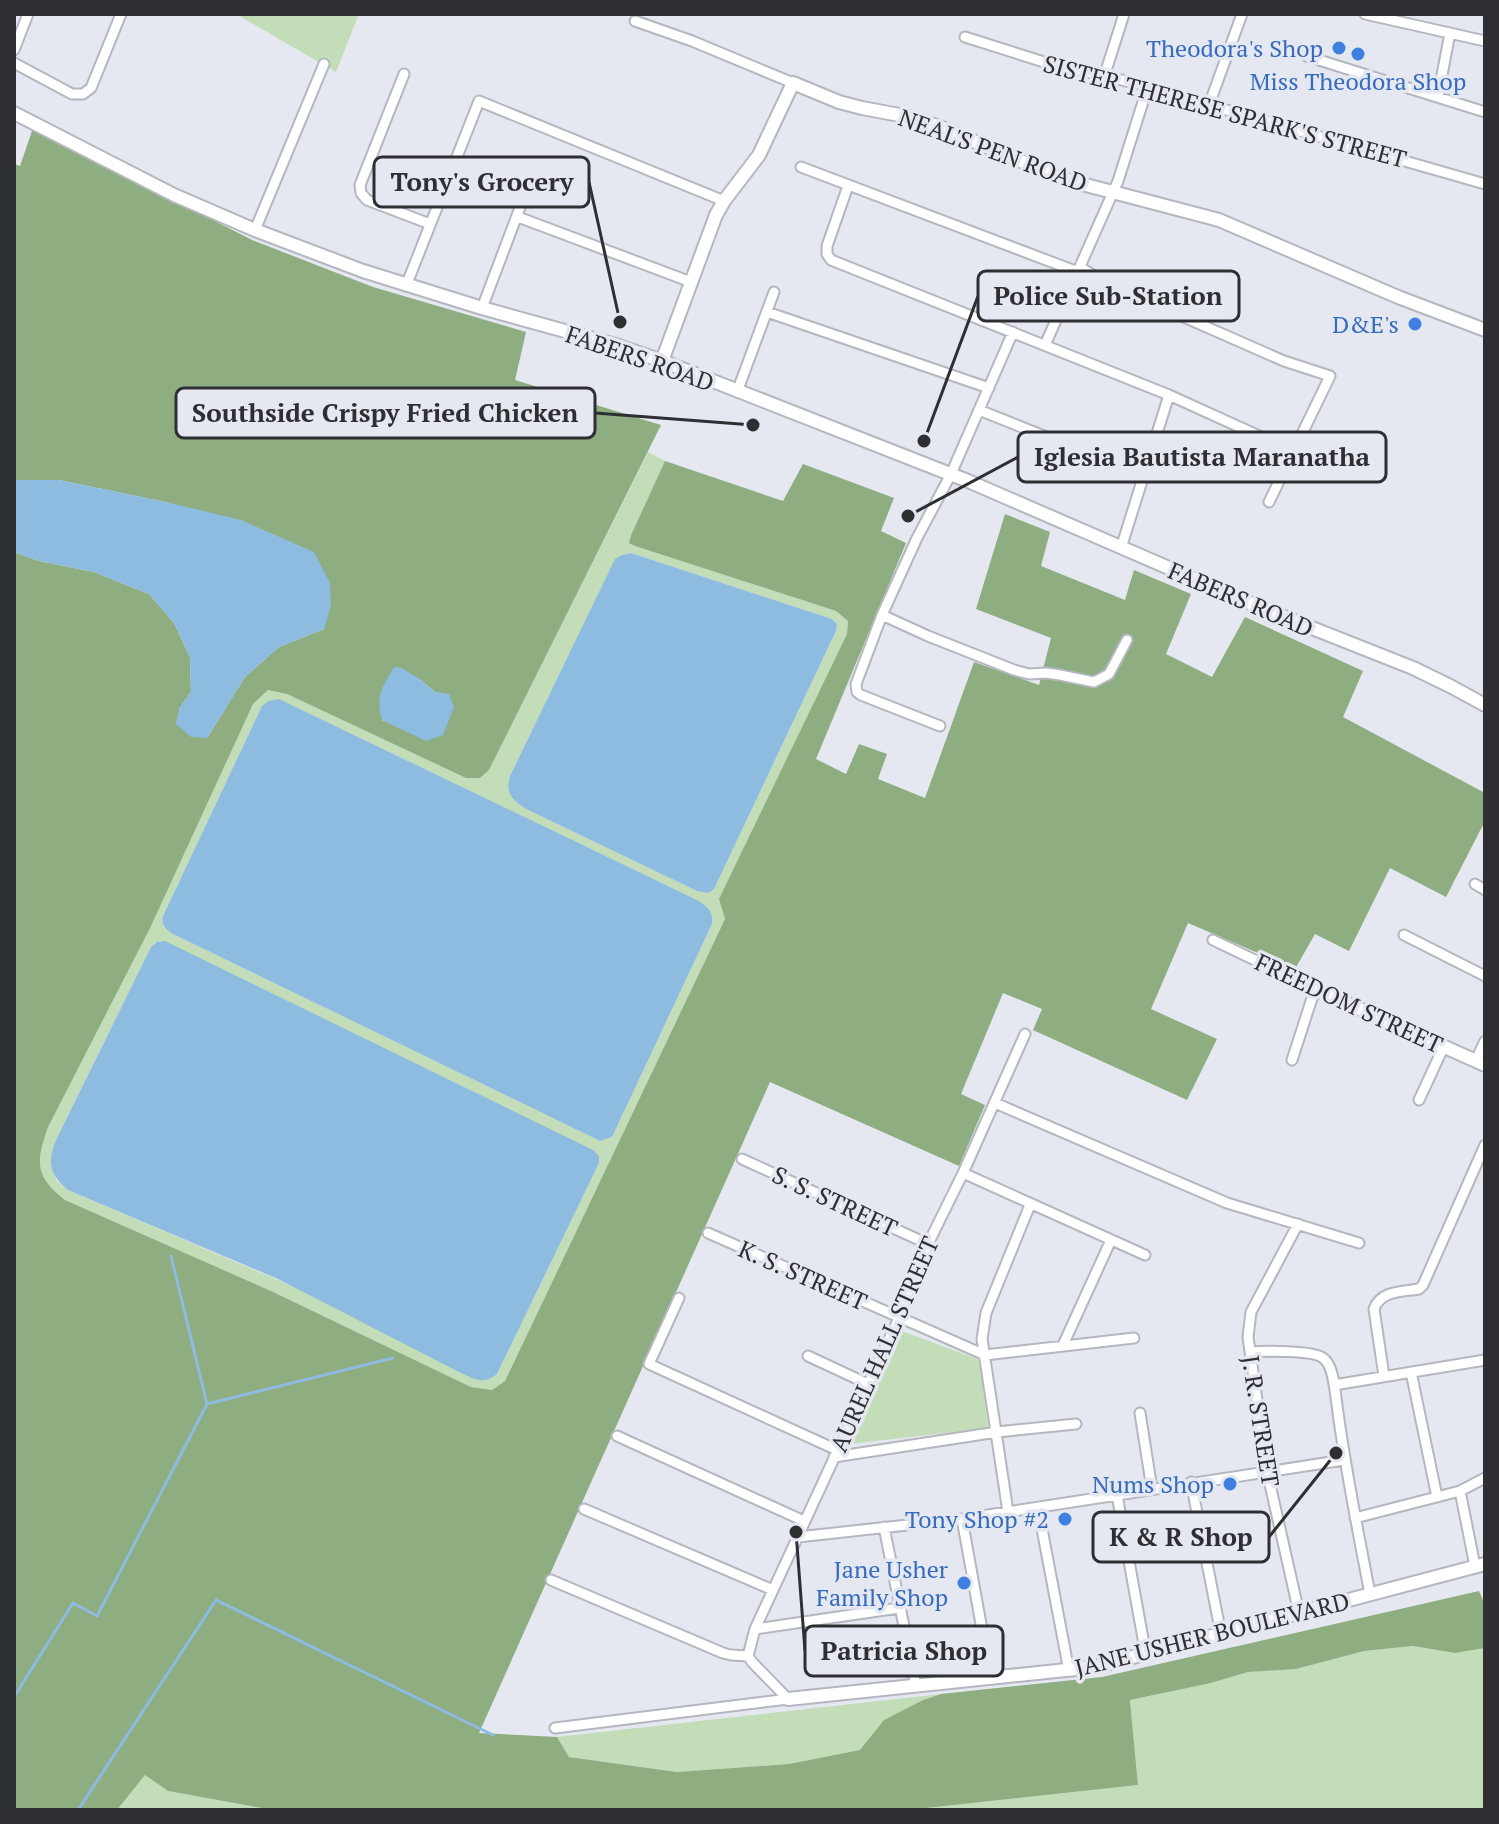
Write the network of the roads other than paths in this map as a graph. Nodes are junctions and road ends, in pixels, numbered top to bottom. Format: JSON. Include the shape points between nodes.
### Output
{"nodes":[{"id":1,"x":28,"y":14,"type":"edge"},
{"id":2,"x":121,"y":14,"type":"edge"},
{"id":3,"x":1124,"y":14,"type":"edge"},
{"id":4,"x":1242,"y":14,"type":"edge"},
{"id":5,"x":1365,"y":14,"type":"edge"},
{"id":6,"x":635,"y":21,"type":"dead end"},
{"id":7,"x":18,"y":28,"type":"edge"},
{"id":8,"x":1450,"y":33,"type":"junction"},
{"id":9,"x":965,"y":37,"type":"dead end"},
{"id":10,"x":1485,"y":41,"type":"edge"},
{"id":11,"x":14,"y":50,"type":"edge"},
{"id":12,"x":1306,"y":56,"type":"dead end"},
{"id":13,"x":14,"y":63,"type":"edge"},
{"id":14,"x":324,"y":64,"type":"dead end"},
{"id":15,"x":404,"y":74,"type":"dead end"},
{"id":16,"x":1104,"y":77,"type":"junction"},
{"id":17,"x":793,"y":83,"type":"junction"},
{"id":18,"x":1148,"y":86,"type":"junction"},
{"id":19,"x":1438,"y":96,"type":"junction"},
{"id":20,"x":1209,"y":105,"type":"junction"},
{"id":21,"x":1485,"y":112,"type":"edge"},
{"id":22,"x":14,"y":113,"type":"edge"},
{"id":23,"x":801,"y":167,"type":"dead end"},
{"id":24,"x":535,"y":168,"type":"dead end"},
{"id":25,"x":1485,"y":184,"type":"edge"},
{"id":26,"x":848,"y":186,"type":"junction"},
{"id":27,"x":1113,"y":192,"type":"junction"},
{"id":28,"x":724,"y":201,"type":"junction"},
{"id":29,"x":518,"y":217,"type":"junction"},
{"id":30,"x":430,"y":224,"type":"junction"},
{"id":31,"x":255,"y":230,"type":"junction"},
{"id":32,"x":1079,"y":269,"type":"junction"},
{"id":33,"x":691,"y":282,"type":"junction"},
{"id":34,"x":406,"y":286,"type":"junction"},
{"id":35,"x":774,"y":292,"type":"dead end"},
{"id":36,"x":482,"y":308,"type":"junction"},
{"id":37,"x":767,"y":312,"type":"junction"},
{"id":38,"x":1485,"y":330,"type":"edge"},
{"id":39,"x":1013,"y":332,"type":"junction"},
{"id":40,"x":1045,"y":345,"type":"junction"},
{"id":41,"x":662,"y":361,"type":"junction"},
{"id":42,"x":989,"y":388,"type":"junction"},
{"id":43,"x":737,"y":392,"type":"junction"},
{"id":44,"x":1169,"y":395,"type":"junction"},
{"id":45,"x":979,"y":410,"type":"junction"},
{"id":46,"x":1294,"y":452,"type":"junction"},
{"id":47,"x":951,"y":474,"type":"junction"},
{"id":48,"x":1343,"y":474,"type":"dead end"},
{"id":49,"x":1144,"y":476,"type":"junction"},
{"id":50,"x":1269,"y":502,"type":"dead end"},
{"id":51,"x":1121,"y":548,"type":"junction"},
{"id":52,"x":882,"y":615,"type":"junction"},
{"id":53,"x":1127,"y":640,"type":"dead end"},
{"id":54,"x":1485,"y":705,"type":"edge"},
{"id":55,"x":940,"y":726,"type":"dead end"},
{"id":56,"x":1475,"y":884,"type":"dead end"},
{"id":57,"x":1485,"y":890,"type":"edge"},
{"id":58,"x":1404,"y":935,"type":"dead end"},
{"id":59,"x":1213,"y":940,"type":"dead end"},
{"id":60,"x":1485,"y":976,"type":"edge"},
{"id":61,"x":1315,"y":989,"type":"junction"},
{"id":62,"x":1025,"y":1034,"type":"dead end"},
{"id":63,"x":1485,"y":1041,"type":"edge"},
{"id":64,"x":1444,"y":1046,"type":"junction"},
{"id":65,"x":1292,"y":1060,"type":"dead end"},
{"id":66,"x":1480,"y":1062,"type":"edge"},
{"id":67,"x":1419,"y":1100,"type":"dead end"},
{"id":68,"x":995,"y":1103,"type":"junction"},
{"id":69,"x":1485,"y":1145,"type":"edge"},
{"id":70,"x":742,"y":1159,"type":"dead end"},
{"id":71,"x":963,"y":1173,"type":"junction"},
{"id":72,"x":1030,"y":1205,"type":"junction"},
{"id":73,"x":1298,"y":1224,"type":"junction"},
{"id":74,"x":708,"y":1233,"type":"dead end"},
{"id":75,"x":1111,"y":1240,"type":"junction"},
{"id":76,"x":1359,"y":1243,"type":"dead end"},
{"id":77,"x":928,"y":1244,"type":"junction"},
{"id":78,"x":1145,"y":1255,"type":"dead end"},
{"id":79,"x":679,"y":1298,"type":"dead end"},
{"id":80,"x":899,"y":1318,"type":"junction"},
{"id":81,"x":1134,"y":1338,"type":"dead end"},
{"id":82,"x":1063,"y":1345,"type":"junction"},
{"id":83,"x":1250,"y":1352,"type":"junction"},
{"id":84,"x":985,"y":1355,"type":"junction"},
{"id":85,"x":808,"y":1356,"type":"dead end"},
{"id":86,"x":1485,"y":1360,"type":"edge"},
{"id":87,"x":1411,"y":1372,"type":"junction"},
{"id":88,"x":1384,"y":1376,"type":"junction"},
{"id":89,"x":868,"y":1384,"type":"junction"},
{"id":90,"x":1334,"y":1385,"type":"junction"},
{"id":91,"x":1140,"y":1413,"type":"dead end"},
{"id":92,"x":1076,"y":1424,"type":"dead end"},
{"id":93,"x":997,"y":1432,"type":"junction"},
{"id":94,"x":617,"y":1436,"type":"dead end"},
{"id":95,"x":835,"y":1453,"type":"junction"},
{"id":96,"x":1344,"y":1460,"type":"junction"},
{"id":97,"x":1267,"y":1471,"type":"junction"},
{"id":98,"x":1485,"y":1478,"type":"edge"},
{"id":99,"x":1191,"y":1482,"type":"junction"},
{"id":100,"x":1152,"y":1489,"type":"junction"},
{"id":101,"x":1460,"y":1491,"type":"junction"},
{"id":102,"x":1117,"y":1495,"type":"junction"},
{"id":103,"x":1437,"y":1497,"type":"junction"},
{"id":104,"x":1038,"y":1508,"type":"junction"},
{"id":105,"x":584,"y":1509,"type":"dead end"},
{"id":106,"x":1008,"y":1512,"type":"junction"},
{"id":107,"x":1355,"y":1518,"type":"junction"},
{"id":108,"x":962,"y":1519,"type":"junction"},
{"id":109,"x":804,"y":1521,"type":"junction"},
{"id":110,"x":884,"y":1527,"type":"junction"},
{"id":111,"x":798,"y":1537,"type":"junction"},
{"id":112,"x":1480,"y":1565,"type":"edge"},
{"id":113,"x":551,"y":1580,"type":"dead end"},
{"id":114,"x":773,"y":1590,"type":"junction"},
{"id":115,"x":1370,"y":1594,"type":"junction"},
{"id":116,"x":899,"y":1608,"type":"junction"},
{"id":117,"x":1299,"y":1613,"type":"junction"},
{"id":118,"x":755,"y":1629,"type":"junction"},
{"id":119,"x":1221,"y":1634,"type":"junction"},
{"id":120,"x":1146,"y":1655,"type":"junction"},
{"id":121,"x":748,"y":1656,"type":"junction"},
{"id":122,"x":1069,"y":1671,"type":"junction"},
{"id":123,"x":991,"y":1679,"type":"junction"},
{"id":124,"x":916,"y":1686,"type":"junction"},
{"id":125,"x":788,"y":1699,"type":"junction"},
{"id":126,"x":555,"y":1728,"type":"dead end"}],
"edges":[{"from":1,"to":7,"type":"street"},
{"from":2,"to":13,"type":"street","via":[[91,88],[83,94],[72,94]]},
{"from":3,"to":16,"type":"street"},
{"from":4,"to":20,"type":"street"},
{"from":5,"to":8,"type":"street"},
{"from":6,"to":17,"type":"street","name":"NEAL'S PEN ROAD"},
{"from":7,"to":11,"type":"street"},
{"from":8,"to":10,"type":"street"},
{"from":8,"to":19,"type":"street"},
{"from":9,"to":16,"type":"street","name":"SISTER THERESE SPARK'S STREET"},
{"from":12,"to":19,"type":"street"},
{"from":14,"to":31,"type":"street"},
{"from":15,"to":30,"type":"street","via":[[361,193]]},
{"from":16,"to":18,"type":"street","name":"SISTER THERESE SPARK'S STREET"},
{"from":17,"to":27,"type":"street","name":"NEAL'S PEN ROAD","via":[[839,102],[940,127],[1050,174]]},
{"from":17,"to":28,"type":"street","via":[[759,155]]},
{"from":18,"to":20,"type":"street","name":"SISTER THERESE SPARK'S STREET"},
{"from":18,"to":27,"type":"street"},
{"from":19,"to":21,"type":"street"},
{"from":20,"to":25,"type":"street","name":"SISTER THERESE SPARK'S STREET"},
{"from":22,"to":31,"type":"street","name":"FABERS ROAD"},
{"from":23,"to":26,"type":"street"},
{"from":24,"to":29,"type":"street"},
{"from":26,"to":32,"type":"street"},
{"from":26,"to":39,"type":"street","via":[[827,246],[831,260]]},
{"from":27,"to":32,"type":"street"},
{"from":27,"to":38,"type":"street","name":"NEAL'S PEN ROAD","via":[[1234,226]]},
{"from":28,"to":30,"type":"street","via":[[479,101]]},
{"from":28,"to":33,"type":"street"},
{"from":29,"to":33,"type":"street"},
{"from":29,"to":36,"type":"street"},
{"from":30,"to":34,"type":"street"},
{"from":31,"to":34,"type":"street","name":"FABERS ROAD"},
{"from":32,"to":40,"type":"street"},
{"from":32,"to":46,"type":"street","via":[[1284,361],[1330,376]]},
{"from":33,"to":41,"type":"street"},
{"from":34,"to":36,"type":"street","name":"FABERS ROAD"},
{"from":35,"to":37,"type":"street"},
{"from":36,"to":41,"type":"street","name":"FABERS ROAD"},
{"from":37,"to":42,"type":"street"},
{"from":37,"to":43,"type":"street"},
{"from":39,"to":40,"type":"street"},
{"from":39,"to":42,"type":"street"},
{"from":40,"to":44,"type":"street"},
{"from":41,"to":43,"type":"street","name":"FABERS ROAD"},
{"from":42,"to":45,"type":"street"},
{"from":43,"to":47,"type":"street","name":"FABERS ROAD"},
{"from":44,"to":46,"type":"street"},
{"from":44,"to":49,"type":"street"},
{"from":45,"to":47,"type":"street"},
{"from":45,"to":49,"type":"street"},
{"from":46,"to":48,"type":"street"},
{"from":46,"to":50,"type":"street"},
{"from":47,"to":51,"type":"street","name":"FABERS ROAD"},
{"from":47,"to":52,"type":"street"},
{"from":49,"to":51,"type":"street"},
{"from":51,"to":54,"type":"street","name":"FABERS ROAD","via":[[1413,668]]},
{"from":52,"to":53,"type":"street","via":[[1014,670],[1094,682],[1109,674]]},
{"from":52,"to":55,"type":"street","via":[[857,678],[857,692]]},
{"from":56,"to":57,"type":"street"},
{"from":58,"to":60,"type":"street"},
{"from":59,"to":61,"type":"street","name":"FREEDOM STREET"},
{"from":61,"to":64,"type":"street","name":"FREEDOM STREET"},
{"from":61,"to":65,"type":"street"},
{"from":62,"to":68,"type":"street","name":"AUREL HALL STREET"},
{"from":63,"to":66,"type":"street"},
{"from":64,"to":66,"type":"street","name":"FREEDOM STREET"},
{"from":64,"to":67,"type":"street"},
{"from":68,"to":71,"type":"street","name":"AUREL HALL STREET"},
{"from":68,"to":73,"type":"street","via":[[1227,1203]]},
{"from":69,"to":88,"type":"street","via":[[1423,1285],[1381,1297],[1374,1309]]},
{"from":70,"to":77,"type":"street","name":"S. S. STREET"},
{"from":71,"to":72,"type":"street"},
{"from":71,"to":77,"type":"street","name":"AUREL HALL STREET"},
{"from":72,"to":75,"type":"street"},
{"from":72,"to":84,"type":"street","via":[[986,1313]]},
{"from":73,"to":76,"type":"street"},
{"from":73,"to":83,"type":"street","name":"J. R. STREET","via":[[1251,1312]]},
{"from":74,"to":80,"type":"street","name":"K. S. STREET"},
{"from":75,"to":78,"type":"street"},
{"from":75,"to":82,"type":"street"},
{"from":77,"to":80,"type":"street","name":"AUREL HALL STREET"},
{"from":79,"to":95,"type":"street","via":[[649,1364]]},
{"from":80,"to":84,"type":"street","name":"K. S. STREET"},
{"from":80,"to":89,"type":"street","name":"AUREL HALL STREET"},
{"from":81,"to":82,"type":"street"},
{"from":82,"to":84,"type":"street"},
{"from":83,"to":90,"type":"street","via":[[1313,1354],[1329,1364]]},
{"from":83,"to":97,"type":"street","name":"J. R. STREET"},
{"from":84,"to":93,"type":"street"},
{"from":85,"to":89,"type":"street"},
{"from":86,"to":87,"type":"street"},
{"from":87,"to":88,"type":"street"},
{"from":87,"to":103,"type":"street"},
{"from":88,"to":90,"type":"street"},
{"from":89,"to":95,"type":"street","name":"AUREL HALL STREET"},
{"from":90,"to":96,"type":"street"},
{"from":91,"to":100,"type":"street"},
{"from":92,"to":93,"type":"street"},
{"from":93,"to":95,"type":"street"},
{"from":93,"to":106,"type":"street"},
{"from":94,"to":109,"type":"street"},
{"from":95,"to":109,"type":"street","name":"AUREL HALL STREET"},
{"from":96,"to":97,"type":"street"},
{"from":96,"to":107,"type":"street"},
{"from":97,"to":99,"type":"street"},
{"from":97,"to":117,"type":"street","name":"J. R. STREET"},
{"from":98,"to":101,"type":"street"},
{"from":99,"to":100,"type":"street"},
{"from":99,"to":119,"type":"street"},
{"from":100,"to":102,"type":"street"},
{"from":101,"to":103,"type":"street"},
{"from":101,"to":112,"type":"street"},
{"from":102,"to":104,"type":"street"},
{"from":102,"to":120,"type":"street"},
{"from":103,"to":107,"type":"street"},
{"from":104,"to":106,"type":"street"},
{"from":104,"to":122,"type":"street"},
{"from":105,"to":114,"type":"street"},
{"from":106,"to":108,"type":"street"},
{"from":107,"to":115,"type":"street"},
{"from":108,"to":110,"type":"street"},
{"from":108,"to":123,"type":"street"},
{"from":109,"to":111,"type":"street","name":"AUREL HALL STREET"},
{"from":110,"to":111,"type":"street"},
{"from":110,"to":116,"type":"street"},
{"from":111,"to":114,"type":"street","name":"AUREL HALL STREET"},
{"from":112,"to":115,"type":"street","name":"JANE USHER BOULEVARD"},
{"from":113,"to":121,"type":"street","via":[[723,1653]]},
{"from":114,"to":118,"type":"street","name":"AUREL HALL STREET"},
{"from":115,"to":117,"type":"street","name":"JANE USHER BOULEVARD"},
{"from":116,"to":118,"type":"street"},
{"from":116,"to":124,"type":"street"},
{"from":117,"to":119,"type":"street","name":"JANE USHER BOULEVARD"},
{"from":118,"to":121,"type":"street","name":"AUREL HALL STREET"},
{"from":119,"to":120,"type":"street","name":"JANE USHER BOULEVARD"},
{"from":120,"to":122,"type":"street","name":"JANE USHER BOULEVARD"},
{"from":121,"to":125,"type":"street"},
{"from":122,"to":123,"type":"street","name":"JANE USHER BOULEVARD"},
{"from":123,"to":124,"type":"street","name":"JANE USHER BOULEVARD"},
{"from":124,"to":125,"type":"street","name":"JANE USHER BOULEVARD"},
{"from":125,"to":126,"type":"street","name":"JANE USHER BOULEVARD"}]}
